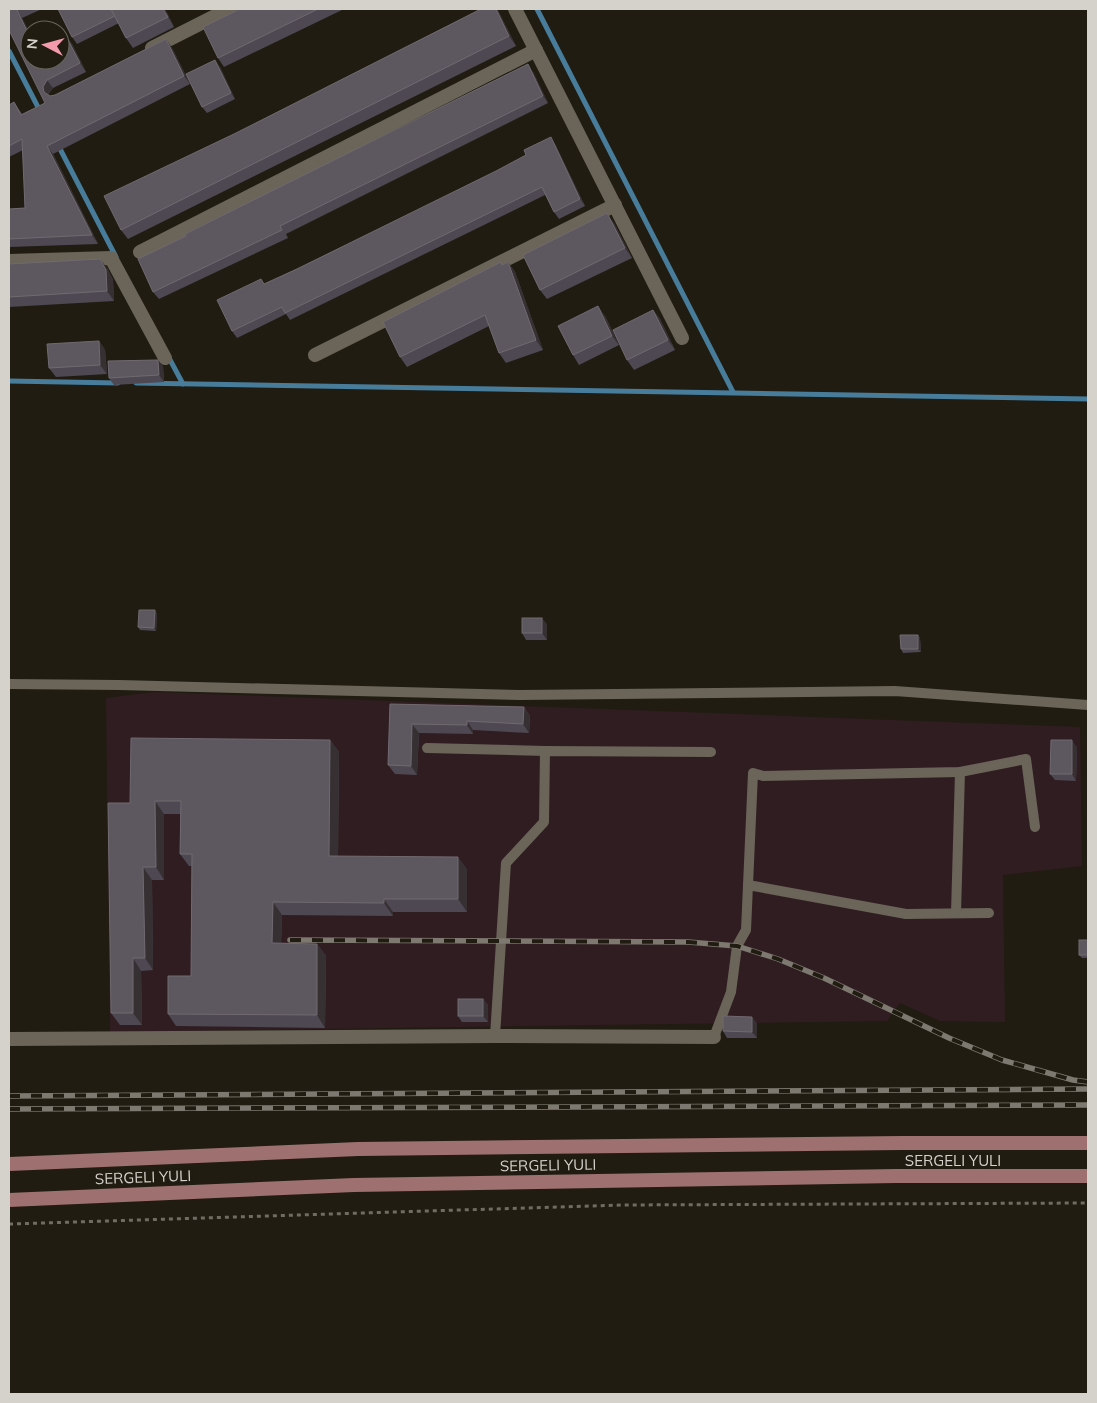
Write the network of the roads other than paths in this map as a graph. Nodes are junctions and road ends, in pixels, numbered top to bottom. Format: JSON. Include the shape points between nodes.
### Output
{"nodes":[{"id":1,"x":229,"y":9,"type":"edge"},
{"id":2,"x":515,"y":9,"type":"edge"},
{"id":3,"x":536,"y":50,"type":"junction"},
{"id":4,"x":143,"y":52,"type":"edge"},
{"id":5,"x":615,"y":205,"type":"junction"},
{"id":6,"x":140,"y":252,"type":"dead end"},
{"id":7,"x":9,"y":261,"type":"edge"},
{"id":8,"x":682,"y":338,"type":"dead end"},
{"id":9,"x":315,"y":355,"type":"dead end"},
{"id":10,"x":165,"y":358,"type":"dead end"},
{"id":11,"x":9,"y":684,"type":"edge"},
{"id":12,"x":1088,"y":705,"type":"edge"},
{"id":13,"x":427,"y":748,"type":"dead end"},
{"id":14,"x":544,"y":751,"type":"junction"},
{"id":15,"x":711,"y":752,"type":"dead end"},
{"id":16,"x":960,"y":772,"type":"junction"},
{"id":17,"x":1035,"y":827,"type":"dead end"},
{"id":18,"x":748,"y":885,"type":"junction"},
{"id":19,"x":989,"y":913,"type":"dead end"},
{"id":20,"x":956,"y":914,"type":"junction"},
{"id":21,"x":495,"y":1036,"type":"junction"},
{"id":22,"x":714,"y":1037,"type":"joint"},
{"id":23,"x":9,"y":1039,"type":"edge"},
{"id":24,"x":1088,"y":1143,"type":"edge"},
{"id":25,"x":9,"y":1164,"type":"edge"},
{"id":26,"x":1088,"y":1176,"type":"edge"},
{"id":27,"x":9,"y":1200,"type":"edge"}],
"edges":[{"from":1,"to":4,"type":"street"},
{"from":2,"to":3,"type":"street"},
{"from":3,"to":5,"type":"street"},
{"from":3,"to":6,"type":"street"},
{"from":5,"to":8,"type":"street"},
{"from":5,"to":9,"type":"street"},
{"from":7,"to":10,"type":"street","via":[[111,258]]},
{"from":11,"to":12,"type":"lane","via":[[519,695],[895,691]]},
{"from":13,"to":14,"type":"lane"},
{"from":14,"to":15,"type":"lane"},
{"from":14,"to":21,"type":"lane","via":[[544,822],[506,863]]},
{"from":16,"to":17,"type":"lane","via":[[1026,759]]},
{"from":16,"to":18,"type":"lane","via":[[763,776],[753,773]]},
{"from":16,"to":20,"type":"lane"},
{"from":18,"to":20,"type":"lane","via":[[906,914]]},
{"from":18,"to":22,"type":"lane","via":[[746,930],[737,946],[731,992]]},
{"from":19,"to":20,"type":"lane"},
{"from":21,"to":22,"type":"street"},
{"from":21,"to":23,"type":"street"},
{"from":24,"to":25,"type":"main road","name":"SERGELI YULI","via":[[358,1149]]},
{"from":26,"to":27,"type":"main road","name":"SERGELI YULI","via":[[354,1184]]}]}
